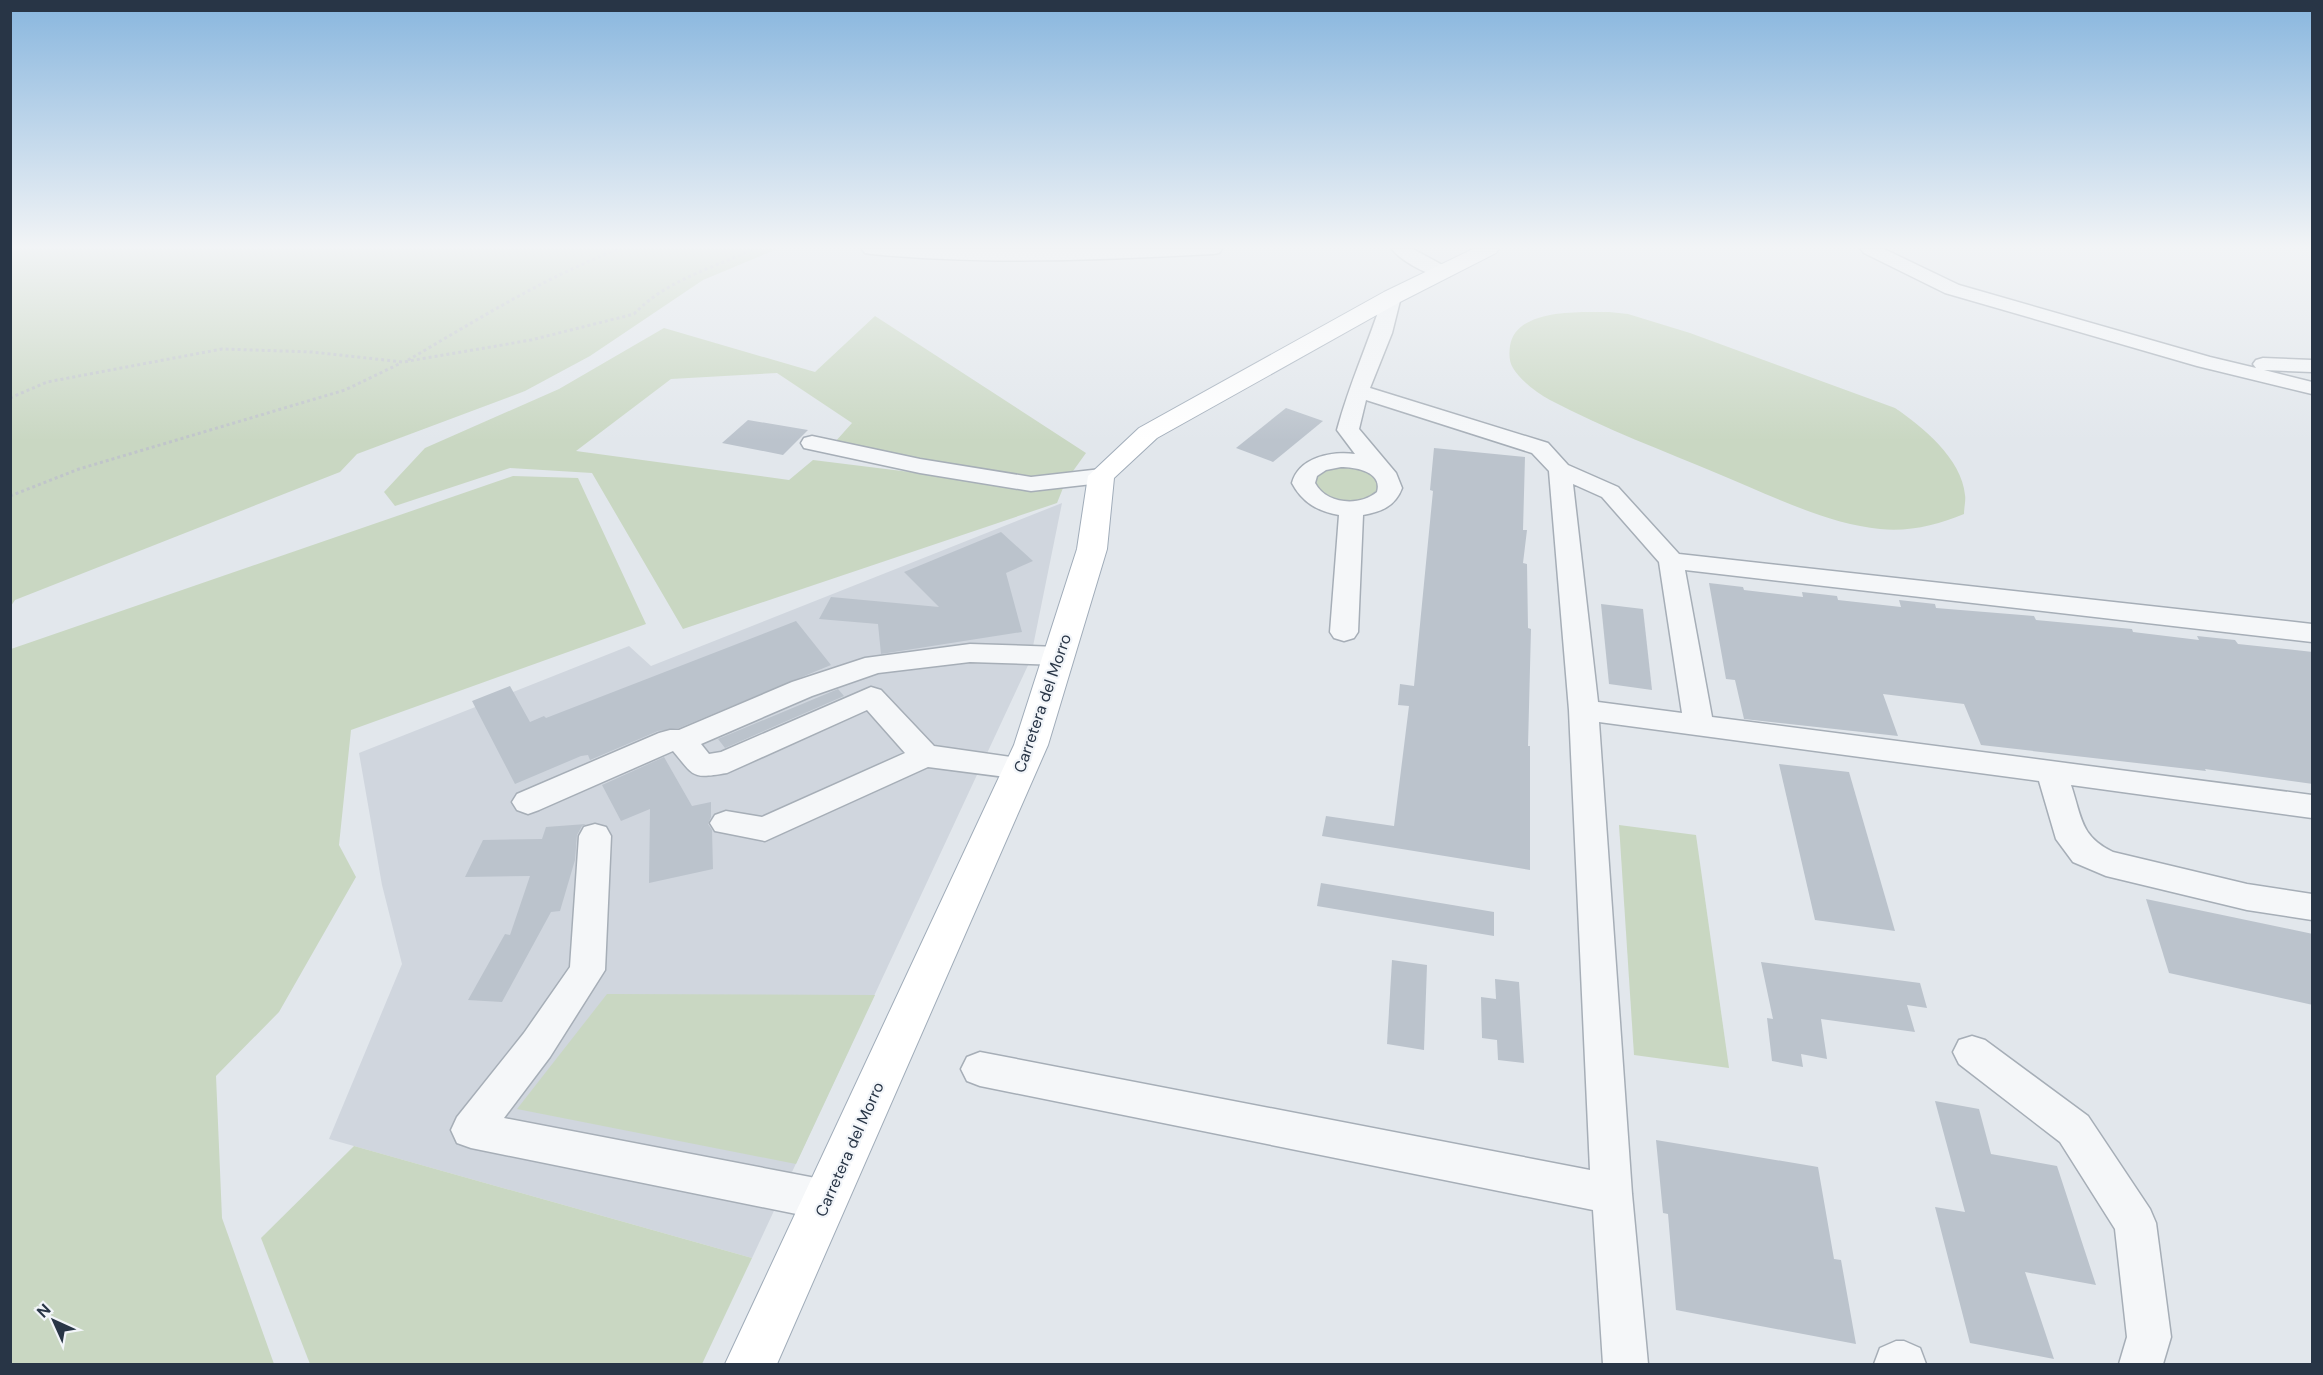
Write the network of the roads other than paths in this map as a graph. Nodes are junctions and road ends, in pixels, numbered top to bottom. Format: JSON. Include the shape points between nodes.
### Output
{"nodes":[{"id":1,"x":1363,"y":313,"type":"edge"},
{"id":2,"x":1388,"y":313,"type":"edge"},
{"id":3,"x":2035,"y":313,"type":"edge"},
{"id":4,"x":2204,"y":362,"type":"junction"},
{"id":5,"x":2313,"y":366,"type":"edge"},
{"id":6,"x":2313,"y":388,"type":"edge"},
{"id":7,"x":1358,"y":391,"type":"junction"},
{"id":8,"x":1348,"y":430,"type":"junction"},
{"id":9,"x":812,"y":443,"type":"dead end"},
{"id":10,"x":1328,"y":461,"type":"junction"},
{"id":11,"x":1379,"y":469,"type":"junction"},
{"id":12,"x":1560,"y":470,"type":"junction"},
{"id":13,"x":1101,"y":476,"type":"junction"},
{"id":14,"x":1351,"y":509,"type":"junction"},
{"id":15,"x":1671,"y":561,"type":"junction"},
{"id":16,"x":1344,"y":632,"type":"dead end"},
{"id":17,"x":2313,"y":633,"type":"edge"},
{"id":18,"x":1059,"y":656,"type":"junction"},
{"id":19,"x":1584,"y":710,"type":"junction"},
{"id":20,"x":1699,"y":726,"type":"junction"},
{"id":21,"x":682,"y":741,"type":"junction"},
{"id":22,"x":925,"y":756,"type":"junction"},
{"id":23,"x":1021,"y":768,"type":"junction"},
{"id":24,"x":2052,"y":772,"type":"junction"},
{"id":25,"x":528,"y":802,"type":"dead end"},
{"id":26,"x":2313,"y":806,"type":"edge"},
{"id":27,"x":726,"y":823,"type":"dead end"},
{"id":28,"x":595,"y":836,"type":"dead end"},
{"id":29,"x":2313,"y":907,"type":"edge"},
{"id":30,"x":1972,"y":1052,"type":"dead end"},
{"id":31,"x":980,"y":1069,"type":"dead end"},
{"id":32,"x":1612,"y":1194,"type":"junction"},
{"id":33,"x":826,"y":1200,"type":"junction"},
{"id":34,"x":751,"y":1365,"type":"edge"},
{"id":35,"x":1626,"y":1365,"type":"edge"},
{"id":36,"x":1896,"y":1365,"type":"edge"},
{"id":37,"x":1904,"y":1365,"type":"edge"},
{"id":38,"x":2141,"y":1365,"type":"edge"}],
"edges":[{"from":1,"to":13,"type":"main road","via":[[1148,433]]},
{"from":2,"to":7,"type":"street"},
{"from":3,"to":4,"type":"street"},
{"from":4,"to":5,"type":"street"},
{"from":4,"to":6,"type":"street"},
{"from":7,"to":8,"type":"street"},
{"from":7,"to":12,"type":"street","via":[[1540,448]]},
{"from":8,"to":10,"type":"street"},
{"from":8,"to":11,"type":"street"},
{"from":9,"to":13,"type":"street","via":[[1031,484]]},
{"from":10,"to":11,"type":"street","via":[[1354,460]]},
{"from":10,"to":14,"type":"street","via":[[1307,472],[1302,479],[1304,488],[1321,503]]},
{"from":11,"to":14,"type":"street","via":[[1391,483],[1387,498]]},
{"from":12,"to":15,"type":"street","via":[[1610,492]]},
{"from":12,"to":19,"type":"street"},
{"from":13,"to":18,"type":"main road","name":"Carretera del Morro","via":[[1092,549]]},
{"from":14,"to":16,"type":"street"},
{"from":15,"to":17,"type":"street"},
{"from":15,"to":20,"type":"street"},
{"from":18,"to":21,"type":"street","via":[[970,653],[875,664],[802,689]]},
{"from":18,"to":23,"type":"main road","name":"Carretera del Morro"},
{"from":19,"to":20,"type":"street"},
{"from":19,"to":32,"type":"street"},
{"from":20,"to":24,"type":"street"},
{"from":21,"to":22,"type":"street","via":[[702,766],[727,762],[871,697]]},
{"from":21,"to":25,"type":"street","via":[[670,741]]},
{"from":22,"to":23,"type":"street"},
{"from":22,"to":27,"type":"street","via":[[765,829]]},
{"from":23,"to":33,"type":"main road","name":"Carretera del Morro"},
{"from":24,"to":26,"type":"street"},
{"from":24,"to":29,"type":"street","via":[[2072,839],[2085,853],[2106,863]]},
{"from":28,"to":33,"type":"street","via":[[588,970],[471,1131]]},
{"from":30,"to":38,"type":"street","via":[[2074,1129],[2135,1223],[2149,1337]]},
{"from":31,"to":32,"type":"street"},
{"from":32,"to":35,"type":"street"},
{"from":33,"to":34,"type":"main road","name":"Carretera del Morro"},
{"from":36,"to":37,"type":"street"}]}
